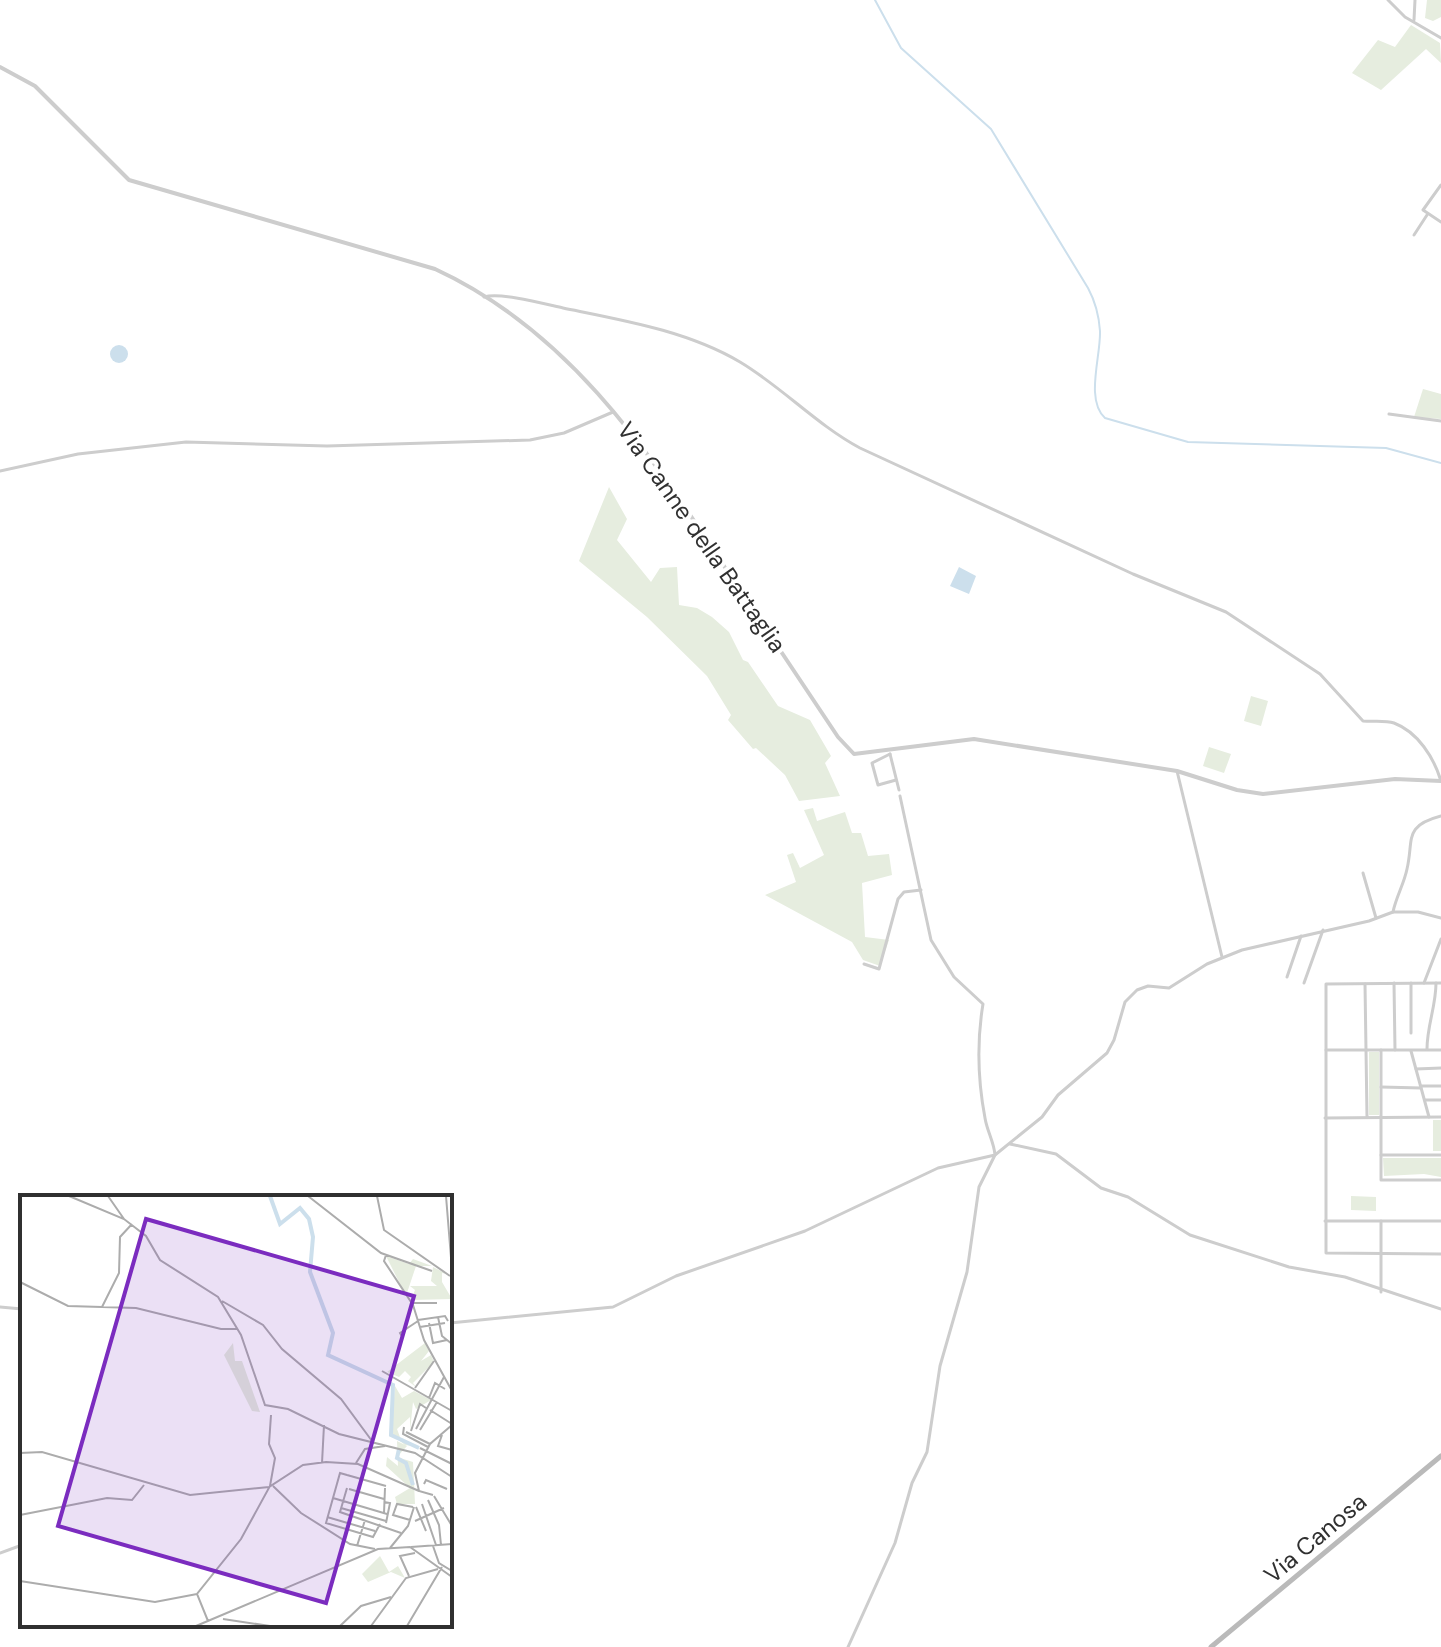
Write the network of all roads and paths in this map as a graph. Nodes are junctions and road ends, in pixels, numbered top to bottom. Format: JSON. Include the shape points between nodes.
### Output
{"nodes":[{"id":1,"x":1388,"y":0,"type":"edge"},
{"id":2,"x":1415,"y":0,"type":"edge"},
{"id":3,"x":1414,"y":22,"type":"junction"},
{"id":4,"x":1440,"y":37,"type":"edge"},
{"id":5,"x":0,"y":67,"type":"edge"},
{"id":6,"x":1441,"y":185,"type":"edge"},
{"id":7,"x":1428,"y":214,"type":"junction"},
{"id":8,"x":1441,"y":222,"type":"edge"},
{"id":9,"x":1414,"y":235,"type":"dead end"},
{"id":10,"x":484,"y":297,"type":"junction"},
{"id":11,"x":615,"y":411,"type":"junction"},
{"id":12,"x":1389,"y":414,"type":"dead end"},
{"id":13,"x":1441,"y":421,"type":"edge"},
{"id":14,"x":0,"y":471,"type":"edge"},
{"id":15,"x":890,"y":752,"type":"junction"},
{"id":16,"x":1177,"y":771,"type":"junction"},
{"id":17,"x":896,"y":780,"type":"junction"},
{"id":18,"x":1441,"y":781,"type":"edge"},
{"id":19,"x":899,"y":790,"type":"dead end"},
{"id":20,"x":900,"y":796,"type":"dead end"},
{"id":21,"x":1441,"y":816,"type":"edge"},
{"id":22,"x":1363,"y":873,"type":"dead end"},
{"id":23,"x":921,"y":890,"type":"junction"},
{"id":24,"x":1393,"y":912,"type":"junction"},
{"id":25,"x":1376,"y":918,"type":"junction"},
{"id":26,"x":1441,"y":918,"type":"edge"},
{"id":27,"x":1323,"y":930,"type":"junction"},
{"id":28,"x":1301,"y":936,"type":"junction"},
{"id":29,"x":1441,"y":939,"type":"edge"},
{"id":30,"x":1222,"y":958,"type":"junction"},
{"id":31,"x":864,"y":964,"type":"dead end"},
{"id":32,"x":1287,"y":977,"type":"dead end"},
{"id":33,"x":1304,"y":983,"type":"dead end"},
{"id":34,"x":1365,"y":983,"type":"junction"},
{"id":35,"x":1394,"y":983,"type":"junction"},
{"id":36,"x":1411,"y":983,"type":"junction"},
{"id":37,"x":1424,"y":983,"type":"junction"},
{"id":38,"x":1438,"y":983,"type":"edge"},
{"id":39,"x":1411,"y":1033,"type":"dead end"},
{"id":40,"x":1325,"y":1050,"type":"junction"},
{"id":41,"x":1366,"y":1050,"type":"junction"},
{"id":42,"x":1381,"y":1050,"type":"junction"},
{"id":43,"x":1395,"y":1050,"type":"junction"},
{"id":44,"x":1410,"y":1050,"type":"junction"},
{"id":45,"x":1427,"y":1050,"type":"junction"},
{"id":46,"x":1441,"y":1050,"type":"edge"},
{"id":47,"x":1441,"y":1068,"type":"edge"},
{"id":48,"x":1416,"y":1069,"type":"junction"},
{"id":49,"x":1441,"y":1086,"type":"edge"},
{"id":50,"x":1381,"y":1087,"type":"junction"},
{"id":51,"x":1421,"y":1087,"type":"junction"},
{"id":52,"x":1425,"y":1100,"type":"junction"},
{"id":53,"x":1441,"y":1100,"type":"edge"},
{"id":54,"x":1367,"y":1117,"type":"junction"},
{"id":55,"x":1381,"y":1117,"type":"junction"},
{"id":56,"x":1429,"y":1117,"type":"junction"},
{"id":57,"x":1441,"y":1117,"type":"edge"},
{"id":58,"x":1325,"y":1118,"type":"junction"},
{"id":59,"x":1009,"y":1144,"type":"junction"},
{"id":60,"x":995,"y":1155,"type":"junction"},
{"id":61,"x":1381,"y":1155,"type":"junction"},
{"id":62,"x":1441,"y":1155,"type":"edge"},
{"id":63,"x":1441,"y":1180,"type":"edge"},
{"id":64,"x":1325,"y":1221,"type":"junction"},
{"id":65,"x":1381,"y":1221,"type":"junction"},
{"id":66,"x":1441,"y":1221,"type":"edge"},
{"id":67,"x":1382,"y":1254,"type":"junction"},
{"id":68,"x":1441,"y":1254,"type":"edge"},
{"id":69,"x":1381,"y":1292,"type":"junction"},
{"id":70,"x":0,"y":1307,"type":"edge"},
{"id":71,"x":20,"y":1309,"type":"edge"},
{"id":72,"x":1441,"y":1309,"type":"edge"},
{"id":73,"x":452,"y":1323,"type":"edge"},
{"id":74,"x":1441,"y":1456,"type":"edge"},
{"id":75,"x":20,"y":1546,"type":"edge"},
{"id":76,"x":0,"y":1553,"type":"edge"},
{"id":77,"x":848,"y":1647,"type":"edge"},
{"id":78,"x":1211,"y":1647,"type":"edge"}],
"edges":[{"from":1,"to":3,"type":"street"},
{"from":2,"to":3,"type":"street"},
{"from":3,"to":4,"type":"street"},
{"from":5,"to":10,"type":"street","name":"Via Canne della Battaglia","via":[[35,86],[117,171],[138,183],[435,269]]},
{"from":6,"to":7,"type":"street","via":[[1423,205]]},
{"from":7,"to":8,"type":"street"},
{"from":7,"to":9,"type":"street"},
{"from":10,"to":11,"type":"street","name":"Via Canne della Battaglia","via":[[546,339]]},
{"from":10,"to":18,"type":"street","via":[[543,303],[633,323],[730,357],[860,448],[1226,612],[1320,674],[1363,721],[1399,725],[1429,752]]},
{"from":11,"to":14,"type":"street","via":[[564,433],[530,440],[327,446],[186,442],[78,454]]},
{"from":11,"to":15,"type":"street","name":"Via Canne della Battaglia","via":[[658,466],[838,737],[854,754]]},
{"from":12,"to":13,"type":"street"},
{"from":15,"to":16,"type":"street","via":[[974,739]]},
{"from":15,"to":17,"type":"street"},
{"from":15,"to":17,"type":"street","via":[[872,763],[878,785]]},
{"from":16,"to":18,"type":"street","via":[[1263,794],[1395,779]]},
{"from":16,"to":30,"type":"street"},
{"from":17,"to":19,"type":"street"},
{"from":20,"to":23,"type":"street"},
{"from":21,"to":24,"type":"street","via":[[1424,820],[1410,837],[1408,865]]},
{"from":22,"to":25,"type":"street"},
{"from":23,"to":31,"type":"street","via":[[899,895],[879,969]]},
{"from":23,"to":60,"type":"street","via":[[937,954],[983,1004],[981,1087]]},
{"from":24,"to":25,"type":"street"},
{"from":24,"to":26,"type":"street"},
{"from":25,"to":27,"type":"street"},
{"from":27,"to":28,"type":"street"},
{"from":27,"to":33,"type":"street"},
{"from":28,"to":30,"type":"street"},
{"from":28,"to":32,"type":"street"},
{"from":29,"to":37,"type":"street"},
{"from":30,"to":59,"type":"street","via":[[1169,988],[1148,986],[1131,995],[1107,1053]]},
{"from":34,"to":35,"type":"street"},
{"from":34,"to":40,"type":"street","via":[[1325,986]]},
{"from":34,"to":41,"type":"street"},
{"from":35,"to":36,"type":"street"},
{"from":35,"to":43,"type":"street"},
{"from":36,"to":37,"type":"street"},
{"from":36,"to":39,"type":"street"},
{"from":37,"to":38,"type":"street"},
{"from":38,"to":45,"type":"street"},
{"from":40,"to":41,"type":"street"},
{"from":40,"to":58,"type":"street"},
{"from":41,"to":42,"type":"street"},
{"from":41,"to":54,"type":"street"},
{"from":42,"to":43,"type":"street"},
{"from":42,"to":50,"type":"street"},
{"from":43,"to":44,"type":"street"},
{"from":44,"to":45,"type":"street"},
{"from":44,"to":48,"type":"street"},
{"from":45,"to":46,"type":"street"},
{"from":47,"to":48,"type":"street"},
{"from":48,"to":51,"type":"street"},
{"from":49,"to":51,"type":"street"},
{"from":50,"to":51,"type":"street"},
{"from":50,"to":55,"type":"street"},
{"from":51,"to":52,"type":"street"},
{"from":52,"to":53,"type":"street"},
{"from":52,"to":56,"type":"street"},
{"from":54,"to":55,"type":"street"},
{"from":54,"to":58,"type":"street"},
{"from":55,"to":56,"type":"street"},
{"from":55,"to":61,"type":"street"},
{"from":56,"to":57,"type":"street"},
{"from":58,"to":64,"type":"street"},
{"from":59,"to":60,"type":"street"},
{"from":59,"to":69,"type":"street","via":[[1056,1154],[1101,1188],[1128,1197],[1190,1235],[1289,1267],[1345,1277]]},
{"from":60,"to":73,"type":"street","via":[[925,1173],[805,1231],[676,1276],[613,1307]]},
{"from":60,"to":77,"type":"street","via":[[979,1187],[967,1272],[940,1366],[927,1452],[895,1543]]},
{"from":61,"to":62,"type":"street"},
{"from":61,"to":63,"type":"street","via":[[1381,1180]]},
{"from":64,"to":65,"type":"street"},
{"from":64,"to":67,"type":"street","via":[[1325,1252]]},
{"from":65,"to":66,"type":"street"},
{"from":65,"to":67,"type":"street"},
{"from":67,"to":68,"type":"street"},
{"from":67,"to":69,"type":"street"},
{"from":69,"to":72,"type":"street"},
{"from":70,"to":71,"type":"street"},
{"from":74,"to":78,"type":"main road","name":"Via Canosa"},
{"from":75,"to":76,"type":"street"}]}
